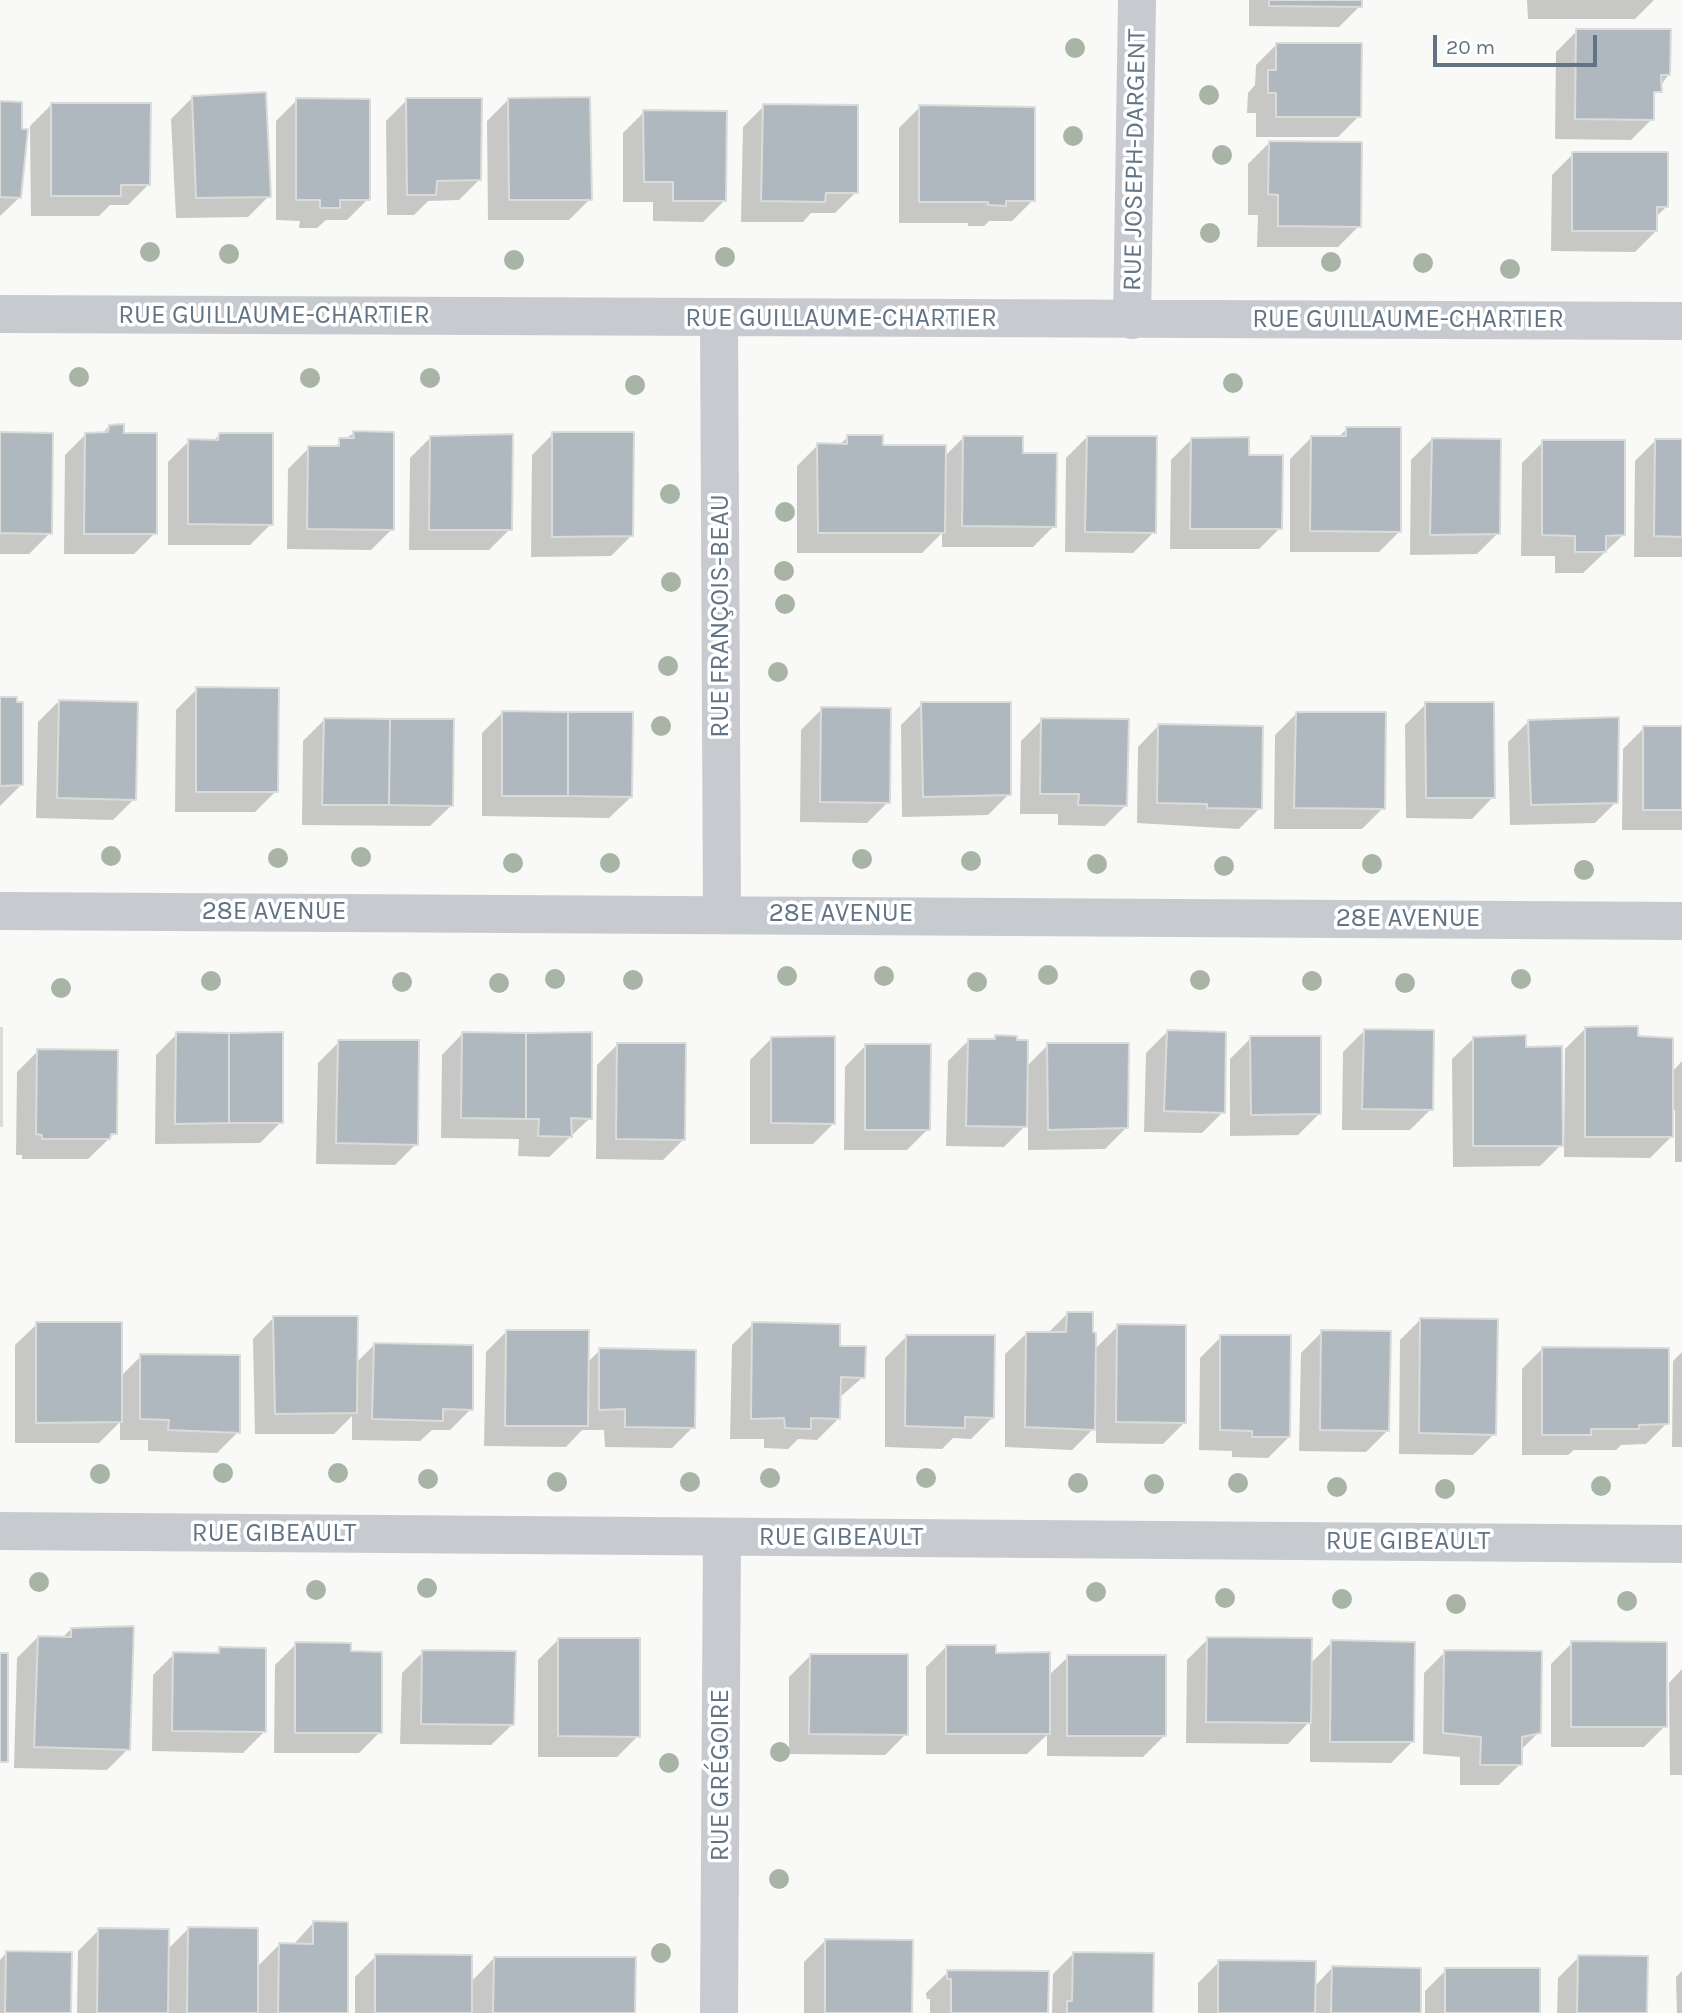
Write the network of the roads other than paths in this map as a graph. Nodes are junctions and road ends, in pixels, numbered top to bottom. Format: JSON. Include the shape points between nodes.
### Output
{"nodes":[{"id":1,"x":1137,"y":0,"type":"edge"},
{"id":2,"x":0,"y":314,"type":"edge"},
{"id":3,"x":719,"y":319,"type":"junction"},
{"id":4,"x":1132,"y":320,"type":"junction"},
{"id":5,"x":1682,"y":321,"type":"edge"},
{"id":6,"x":0,"y":911,"type":"edge"},
{"id":7,"x":722,"y":913,"type":"junction"},
{"id":8,"x":1682,"y":921,"type":"edge"},
{"id":9,"x":0,"y":1531,"type":"edge"},
{"id":10,"x":722,"y":1538,"type":"junction"},
{"id":11,"x":1682,"y":1544,"type":"edge"},
{"id":12,"x":719,"y":2013,"type":"edge"}],
"edges":[{"from":1,"to":4,"type":"street","name":"RUE JOSEPH-DARGENT"},
{"from":2,"to":3,"type":"street","name":"RUE GUILLAUME-CHARTIER"},
{"from":3,"to":4,"type":"street","name":"RUE GUILLAUME-CHARTIER"},
{"from":3,"to":7,"type":"street","name":"RUE FRANÇOIS-BEAU"},
{"from":4,"to":5,"type":"street","name":"RUE GUILLAUME-CHARTIER"},
{"from":6,"to":7,"type":"street","name":"28E AVENUE"},
{"from":7,"to":8,"type":"street","name":"28E AVENUE"},
{"from":9,"to":10,"type":"street","name":"RUE GIBEAULT"},
{"from":10,"to":11,"type":"street","name":"RUE GIBEAULT"},
{"from":10,"to":12,"type":"street","name":"RUE GRÉGOIRE"}]}
